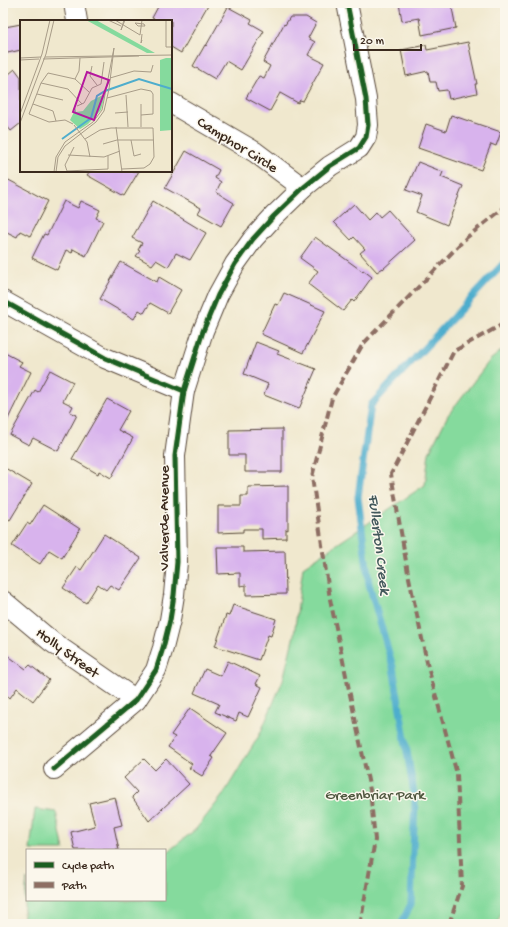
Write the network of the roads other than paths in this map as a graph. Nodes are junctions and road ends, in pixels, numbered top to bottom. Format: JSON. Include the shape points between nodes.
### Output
{"nodes":[{"id":1,"x":74,"y":3,"type":"edge"},
{"id":2,"x":347,"y":3,"type":"edge"},
{"id":3,"x":77,"y":20,"type":"edge"},
{"id":4,"x":172,"y":104,"type":"edge"},
{"id":5,"x":303,"y":188,"type":"junction"},
{"id":6,"x":3,"y":301,"type":"edge"},
{"id":7,"x":184,"y":391,"type":"junction"},
{"id":8,"x":3,"y":601,"type":"edge"},
{"id":9,"x":136,"y":700,"type":"junction"},
{"id":10,"x":54,"y":769,"type":"dead end"}],
"edges":[{"from":1,"to":3,"type":"street"},
{"from":2,"to":5,"type":"street","name":"Valverde Avenue","via":[[366,99],[366,137],[359,148],[330,166]]},
{"from":4,"to":5,"type":"street","name":"Camphor Circle","via":[[255,152]]},
{"from":5,"to":7,"type":"street","name":"Valverde Avenue","via":[[253,239],[235,264],[203,331]]},
{"from":6,"to":7,"type":"street","via":[[105,358]]},
{"from":7,"to":9,"type":"street","name":"Valverde Avenue","via":[[175,456],[177,562],[172,608],[164,648],[156,670]]},
{"from":8,"to":9,"type":"street","name":"Holly Street","via":[[52,642]]},
{"from":9,"to":10,"type":"street","name":"Valverde Avenue"}]}
